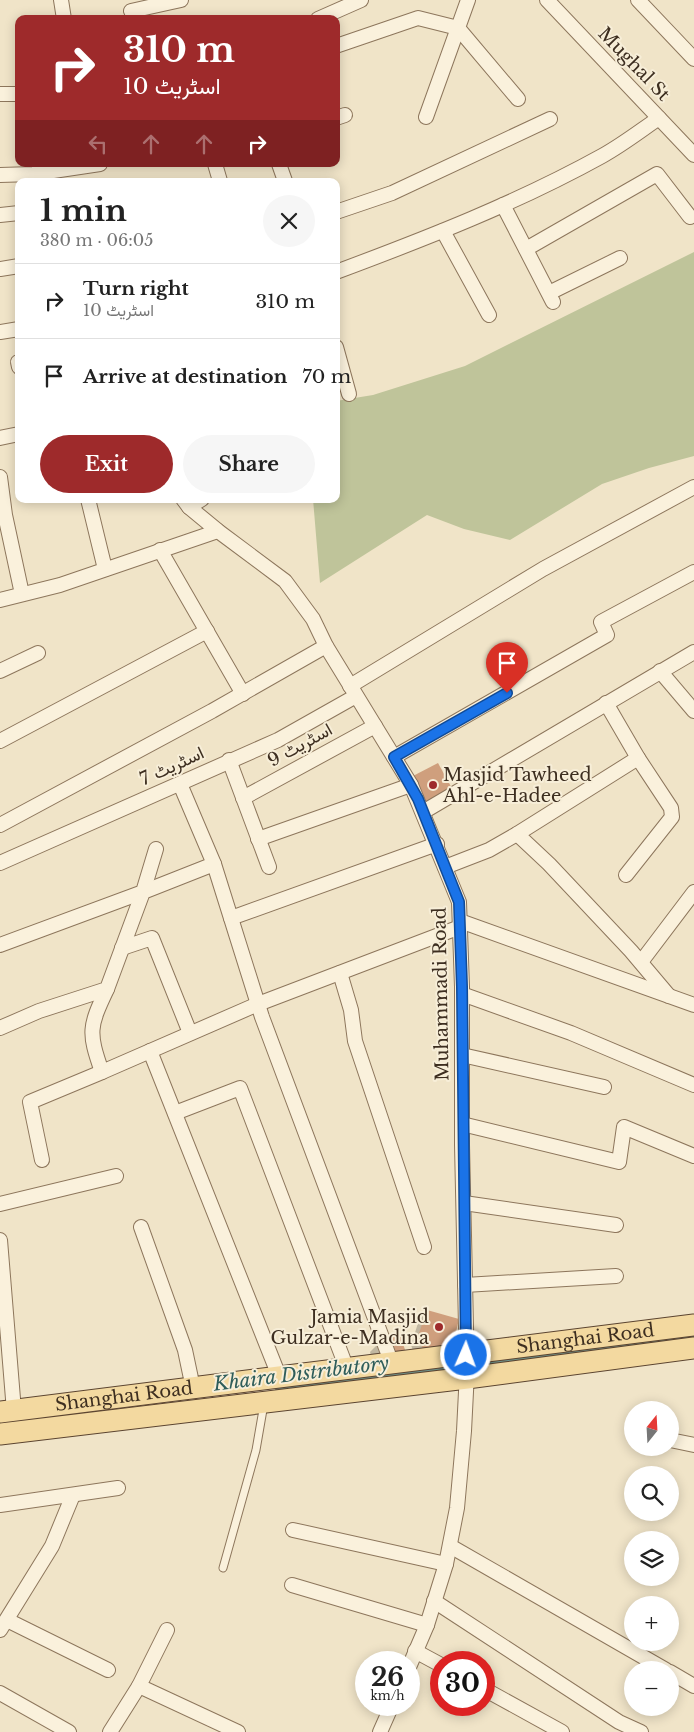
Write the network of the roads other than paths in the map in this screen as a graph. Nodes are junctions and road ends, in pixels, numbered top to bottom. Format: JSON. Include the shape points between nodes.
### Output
{"nodes":[{"id":1,"x":61,"y":0,"type":"edge"},
{"id":2,"x":181,"y":0,"type":"edge"},
{"id":3,"x":361,"y":0,"type":"edge"},
{"id":4,"x":468,"y":0,"type":"edge"},
{"id":5,"x":547,"y":0,"type":"edge"},
{"id":6,"x":638,"y":0,"type":"edge"},
{"id":7,"x":131,"y":10,"type":"edge"},
{"id":8,"x":63,"y":15,"type":"edge"},
{"id":9,"x":327,"y":15,"type":"edge"},
{"id":10,"x":458,"y":28,"type":"junction"},
{"id":11,"x":340,"y":45,"type":"edge"},
{"id":12,"x":694,"y":59,"type":"edge"},
{"id":13,"x":0,"y":94,"type":"edge"},
{"id":14,"x":15,"y":94,"type":"edge"},
{"id":15,"x":518,"y":99,"type":"dead end"},
{"id":16,"x":426,"y":118,"type":"dead end"},
{"id":17,"x":659,"y":118,"type":"junction"},
{"id":18,"x":550,"y":119,"type":"dead end"},
{"id":19,"x":694,"y":155,"type":"edge"},
{"id":20,"x":76,"y":167,"type":"edge"},
{"id":21,"x":0,"y":175,"type":"edge"},
{"id":22,"x":503,"y":205,"type":"junction"},
{"id":23,"x":340,"y":211,"type":"edge"},
{"id":24,"x":15,"y":213,"type":"edge"},
{"id":25,"x":0,"y":215,"type":"edge"},
{"id":26,"x":690,"y":217,"type":"dead end"},
{"id":27,"x":442,"y":231,"type":"junction"},
{"id":28,"x":526,"y":249,"type":"junction"},
{"id":29,"x":620,"y":258,"type":"dead end"},
{"id":30,"x":15,"y":267,"type":"edge"},
{"id":31,"x":0,"y":269,"type":"edge"},
{"id":32,"x":340,"y":270,"type":"edge"},
{"id":33,"x":490,"y":315,"type":"dead end"},
{"id":34,"x":15,"y":330,"type":"edge"},
{"id":35,"x":0,"y":332,"type":"edge"},
{"id":36,"x":340,"y":363,"type":"edge"},
{"id":37,"x":349,"y":394,"type":"dead end"},
{"id":38,"x":15,"y":435,"type":"edge"},
{"id":39,"x":0,"y":438,"type":"edge"},
{"id":40,"x":0,"y":477,"type":"edge"},
{"id":41,"x":694,"y":487,"type":"edge"},
{"id":42,"x":89,"y":503,"type":"edge"},
{"id":43,"x":186,"y":503,"type":"edge"},
{"id":44,"x":218,"y":531,"type":"junction"},
{"id":45,"x":160,"y":550,"type":"junction"},
{"id":46,"x":105,"y":569,"type":"junction"},
{"id":47,"x":694,"y":572,"type":"edge"},
{"id":48,"x":22,"y":594,"type":"junction"},
{"id":49,"x":0,"y":600,"type":"edge"},
{"id":50,"x":207,"y":631,"type":"junction"},
{"id":51,"x":326,"y":646,"type":"junction"},
{"id":52,"x":694,"y":652,"type":"edge"},
{"id":53,"x":38,"y":653,"type":"dead end"},
{"id":54,"x":0,"y":671,"type":"edge"},
{"id":55,"x":660,"y":671,"type":"junction"},
{"id":56,"x":353,"y":691,"type":"junction"},
{"id":57,"x":242,"y":694,"type":"junction"},
{"id":58,"x":606,"y":703,"type":"junction"},
{"id":59,"x":694,"y":711,"type":"edge"},
{"id":60,"x":375,"y":726,"type":"junction"},
{"id":61,"x":0,"y":741,"type":"edge"},
{"id":62,"x":394,"y":757,"type":"junction"},
{"id":63,"x":638,"y":758,"type":"junction"},
{"id":64,"x":229,"y":760,"type":"junction"},
{"id":65,"x":180,"y":784,"type":"junction"},
{"id":66,"x":411,"y":785,"type":"junction"},
{"id":67,"x":243,"y":798,"type":"junction"},
{"id":68,"x":423,"y":812,"type":"junction"},
{"id":69,"x":0,"y":825,"type":"edge"},
{"id":70,"x":517,"y":834,"type":"junction"},
{"id":71,"x":258,"y":838,"type":"junction"},
{"id":72,"x":436,"y":844,"type":"junction"},
{"id":73,"x":156,"y":849,"type":"dead end"},
{"id":74,"x":0,"y":863,"type":"edge"},
{"id":75,"x":214,"y":864,"type":"junction"},
{"id":76,"x":269,"y":866,"type":"dead end"},
{"id":77,"x":446,"y":867,"type":"junction"},
{"id":78,"x":626,"y":875,"type":"dead end"},
{"id":79,"x":143,"y":892,"type":"junction"},
{"id":80,"x":694,"y":892,"type":"edge"},
{"id":81,"x":231,"y":918,"type":"junction"},
{"id":82,"x":460,"y":924,"type":"junction"},
{"id":83,"x":0,"y":945,"type":"edge"},
{"id":84,"x":122,"y":948,"type":"junction"},
{"id":85,"x":640,"y":962,"type":"junction"},
{"id":86,"x":340,"y":973,"type":"junction"},
{"id":87,"x":107,"y":989,"type":"junction"},
{"id":88,"x":462,"y":994,"type":"junction"},
{"id":89,"x":669,"y":996,"type":"junction"},
{"id":90,"x":258,"y":1004,"type":"junction"},
{"id":91,"x":694,"y":1005,"type":"edge"},
{"id":92,"x":0,"y":1028,"type":"edge"},
{"id":93,"x":190,"y":1033,"type":"junction"},
{"id":94,"x":150,"y":1051,"type":"junction"},
{"id":95,"x":462,"y":1055,"type":"junction"},
{"id":96,"x":102,"y":1072,"type":"junction"},
{"id":97,"x":694,"y":1085,"type":"edge"},
{"id":98,"x":604,"y":1087,"type":"dead end"},
{"id":99,"x":175,"y":1113,"type":"junction"},
{"id":100,"x":462,"y":1124,"type":"junction"},
{"id":101,"x":694,"y":1156,"type":"edge"},
{"id":102,"x":42,"y":1160,"type":"dead end"},
{"id":103,"x":116,"y":1176,"type":"dead end"},
{"id":104,"x":464,"y":1203,"type":"junction"},
{"id":105,"x":0,"y":1204,"type":"edge"},
{"id":106,"x":616,"y":1225,"type":"dead end"},
{"id":107,"x":141,"y":1227,"type":"dead end"},
{"id":108,"x":0,"y":1240,"type":"edge"},
{"id":109,"x":424,"y":1247,"type":"dead end"},
{"id":110,"x":616,"y":1276,"type":"dead end"},
{"id":111,"x":465,"y":1285,"type":"junction"},
{"id":112,"x":694,"y":1326,"type":"edge"},
{"id":113,"x":694,"y":1348,"type":"edge"},
{"id":114,"x":392,"y":1364,"type":"junction"},
{"id":115,"x":467,"y":1366,"type":"junction"},
{"id":116,"x":347,"y":1369,"type":"junction"},
{"id":117,"x":279,"y":1376,"type":"junction"},
{"id":118,"x":193,"y":1388,"type":"junction"},
{"id":119,"x":264,"y":1401,"type":"junction"},
{"id":120,"x":7,"y":1412,"type":"edge"},
{"id":121,"x":0,"y":1434,"type":"edge"},
{"id":122,"x":679,"y":1442,"type":"edge"},
{"id":123,"x":694,"y":1446,"type":"edge"},
{"id":124,"x":118,"y":1488,"type":"dead end"},
{"id":125,"x":73,"y":1495,"type":"junction"},
{"id":126,"x":0,"y":1505,"type":"edge"},
{"id":127,"x":293,"y":1530,"type":"dead end"},
{"id":128,"x":450,"y":1546,"type":"junction"},
{"id":129,"x":446,"y":1564,"type":"junction"},
{"id":130,"x":223,"y":1568,"type":"dead end"},
{"id":131,"x":292,"y":1585,"type":"dead end"},
{"id":132,"x":434,"y":1601,"type":"junction"},
{"id":133,"x":4,"y":1625,"type":"edge"},
{"id":134,"x":427,"y":1625,"type":"junction"},
{"id":135,"x":167,"y":1630,"type":"dead end"},
{"id":136,"x":415,"y":1651,"type":"edge"},
{"id":137,"x":650,"y":1661,"type":"edge"},
{"id":138,"x":108,"y":1670,"type":"dead end"},
{"id":139,"x":679,"y":1677,"type":"edge"},
{"id":140,"x":139,"y":1686,"type":"junction"},
{"id":141,"x":694,"y":1686,"type":"edge"},
{"id":142,"x":0,"y":1693,"type":"edge"},
{"id":143,"x":495,"y":1695,"type":"edge"},
{"id":144,"x":388,"y":1716,"type":"edge"},
{"id":145,"x":384,"y":1730,"type":"edge"},
{"id":146,"x":69,"y":1732,"type":"edge"},
{"id":147,"x":110,"y":1732,"type":"edge"},
{"id":148,"x":238,"y":1732,"type":"edge"},
{"id":149,"x":562,"y":1732,"type":"edge"},
{"id":150,"x":641,"y":1732,"type":"edge"}],
"edges":[{"from":1,"to":8,"type":"street"},
{"from":2,"to":7,"type":"street"},
{"from":3,"to":9,"type":"street"},
{"from":4,"to":10,"type":"street"},
{"from":5,"to":17,"type":"street","name":"Mughal St"},
{"from":6,"to":12,"type":"street"},
{"from":10,"to":11,"type":"street","via":[[418,18]]},
{"from":10,"to":15,"type":"street"},
{"from":10,"to":16,"type":"street"},
{"from":13,"to":14,"type":"street"},
{"from":17,"to":19,"type":"street","name":"Mughal St"},
{"from":17,"to":22,"type":"street","via":[[603,155]]},
{"from":18,"to":23,"type":"street","via":[[392,193]]},
{"from":20,"to":21,"type":"street"},
{"from":22,"to":27,"type":"street"},
{"from":22,"to":28,"type":"street"},
{"from":24,"to":25,"type":"street"},
{"from":26,"to":28,"type":"street","via":[[657,174]]},
{"from":27,"to":32,"type":"street"},
{"from":27,"to":33,"type":"street"},
{"from":28,"to":29,"type":"street","via":[[551,298]]},
{"from":30,"to":31,"type":"street"},
{"from":34,"to":35,"type":"street"},
{"from":36,"to":37,"type":"street"},
{"from":38,"to":39,"type":"street"},
{"from":40,"to":48,"type":"street"},
{"from":41,"to":56,"type":"street","name":"اسٹریٹ 7","via":[[542,569]]},
{"from":42,"to":46,"type":"street"},
{"from":43,"to":44,"type":"street","name":"Muhammadi Road"},
{"from":44,"to":45,"type":"street"},
{"from":44,"to":51,"type":"street","name":"Muhammadi Road","via":[[285,581],[313,619]]},
{"from":45,"to":46,"type":"street"},
{"from":45,"to":50,"type":"street"},
{"from":46,"to":48,"type":"street"},
{"from":47,"to":62,"type":"street","via":[[601,622],[607,635]]},
{"from":48,"to":49,"type":"street"},
{"from":50,"to":57,"type":"street"},
{"from":50,"to":61,"type":"street"},
{"from":51,"to":56,"type":"street","name":"Muhammadi Road"},
{"from":51,"to":57,"type":"street"},
{"from":52,"to":55,"type":"street"},
{"from":53,"to":54,"type":"street"},
{"from":55,"to":58,"type":"street"},
{"from":55,"to":59,"type":"street"},
{"from":56,"to":60,"type":"street","name":"Muhammadi Road"},
{"from":56,"to":64,"type":"street","name":"اسٹریٹ 7","via":[[278,740]]},
{"from":57,"to":69,"type":"street"},
{"from":58,"to":63,"type":"street"},
{"from":58,"to":68,"type":"street"},
{"from":60,"to":62,"type":"street","name":"Muhammadi Road"},
{"from":60,"to":67,"type":"street","name":"اسٹریٹ 9"},
{"from":62,"to":66,"type":"street","name":"Muhammadi Road"},
{"from":63,"to":70,"type":"street"},
{"from":63,"to":78,"type":"street","via":[[671,808],[672,817]]},
{"from":64,"to":65,"type":"street","name":"اسٹریٹ 7"},
{"from":64,"to":67,"type":"street"},
{"from":65,"to":74,"type":"street","name":"اسٹریٹ 7"},
{"from":65,"to":75,"type":"street"},
{"from":66,"to":68,"type":"street","name":"Muhammadi Road"},
{"from":66,"to":71,"type":"street"},
{"from":67,"to":71,"type":"street"},
{"from":68,"to":72,"type":"street","name":"Muhammadi Road"},
{"from":70,"to":77,"type":"street","via":[[489,850]]},
{"from":70,"to":85,"type":"street"},
{"from":71,"to":76,"type":"street"},
{"from":72,"to":77,"type":"street","name":"Muhammadi Road"},
{"from":72,"to":81,"type":"street"},
{"from":73,"to":79,"type":"street"},
{"from":75,"to":79,"type":"street"},
{"from":75,"to":81,"type":"street"},
{"from":77,"to":82,"type":"street","name":"Muhammadi Road","via":[[459,902]]},
{"from":79,"to":83,"type":"street"},
{"from":79,"to":84,"type":"street"},
{"from":80,"to":85,"type":"street"},
{"from":81,"to":90,"type":"street"},
{"from":82,"to":86,"type":"street"},
{"from":82,"to":88,"type":"street","name":"Muhammadi Road"},
{"from":82,"to":89,"type":"street"},
{"from":84,"to":87,"type":"street"},
{"from":84,"to":93,"type":"street","via":[[152,938]]},
{"from":85,"to":89,"type":"street"},
{"from":86,"to":90,"type":"street"},
{"from":86,"to":109,"type":"street","via":[[351,1010],[355,1041]]},
{"from":87,"to":92,"type":"street","via":[[39,1011]]},
{"from":87,"to":96,"type":"street","via":[[92,1030],[92,1042]]},
{"from":88,"to":95,"type":"street","name":"Muhammadi Road"},
{"from":88,"to":97,"type":"street","via":[[571,1033]]},
{"from":89,"to":91,"type":"street"},
{"from":90,"to":93,"type":"street"},
{"from":90,"to":114,"type":"street"},
{"from":93,"to":94,"type":"street"},
{"from":94,"to":96,"type":"street"},
{"from":94,"to":99,"type":"street"},
{"from":95,"to":98,"type":"street"},
{"from":95,"to":100,"type":"street","name":"Muhammadi Road"},
{"from":96,"to":102,"type":"street","via":[[30,1102]]},
{"from":99,"to":116,"type":"street","via":[[240,1088]]},
{"from":99,"to":117,"type":"street"},
{"from":100,"to":101,"type":"street","via":[[619,1162],[624,1127]]},
{"from":100,"to":104,"type":"street","name":"Muhammadi Road"},
{"from":103,"to":105,"type":"street"},
{"from":104,"to":106,"type":"street"},
{"from":104,"to":111,"type":"street","name":"Muhammadi Road"},
{"from":107,"to":118,"type":"street","via":[[185,1350]]},
{"from":108,"to":120,"type":"street"},
{"from":110,"to":111,"type":"street"},
{"from":111,"to":115,"type":"street","name":"Muhammadi Road"},
{"from":112,"to":115,"type":"main road","name":"Shanghai Road"},
{"from":113,"to":115,"type":"main road","name":"Shanghai Road"},
{"from":114,"to":115,"type":"main road","name":"Shanghai Road"},
{"from":114,"to":116,"type":"main road","name":"Shanghai Road"},
{"from":115,"to":119,"type":"main road","name":"Shanghai Road"},
{"from":115,"to":128,"type":"street","name":"Muhammadi Road","via":[[457,1508]]},
{"from":116,"to":117,"type":"main road","name":"Shanghai Road"},
{"from":117,"to":118,"type":"main road","name":"Shanghai Road"},
{"from":118,"to":120,"type":"main road","name":"Shanghai Road"},
{"from":119,"to":121,"type":"main road","name":"Shanghai Road"},
{"from":119,"to":130,"type":"lane","via":[[256,1450]]},
{"from":122,"to":123,"type":"street"},
{"from":124,"to":125,"type":"street"},
{"from":125,"to":126,"type":"street"},
{"from":125,"to":133,"type":"street","via":[[52,1546]]},
{"from":127,"to":129,"type":"street"},
{"from":128,"to":129,"type":"street","name":"Muhammadi Road"},
{"from":128,"to":137,"type":"street"},
{"from":129,"to":132,"type":"street","name":"Muhammadi Road"},
{"from":131,"to":134,"type":"street"},
{"from":132,"to":134,"type":"street","name":"Muhammadi Road"},
{"from":132,"to":150,"type":"street","via":[[619,1722]]},
{"from":133,"to":138,"type":"street"},
{"from":134,"to":136,"type":"street","name":"Muhammadi Road"},
{"from":135,"to":140,"type":"street"},
{"from":139,"to":141,"type":"street"},
{"from":140,"to":147,"type":"street"},
{"from":140,"to":148,"type":"street"},
{"from":142,"to":146,"type":"street"},
{"from":143,"to":149,"type":"street"},
{"from":144,"to":145,"type":"street"}]}
